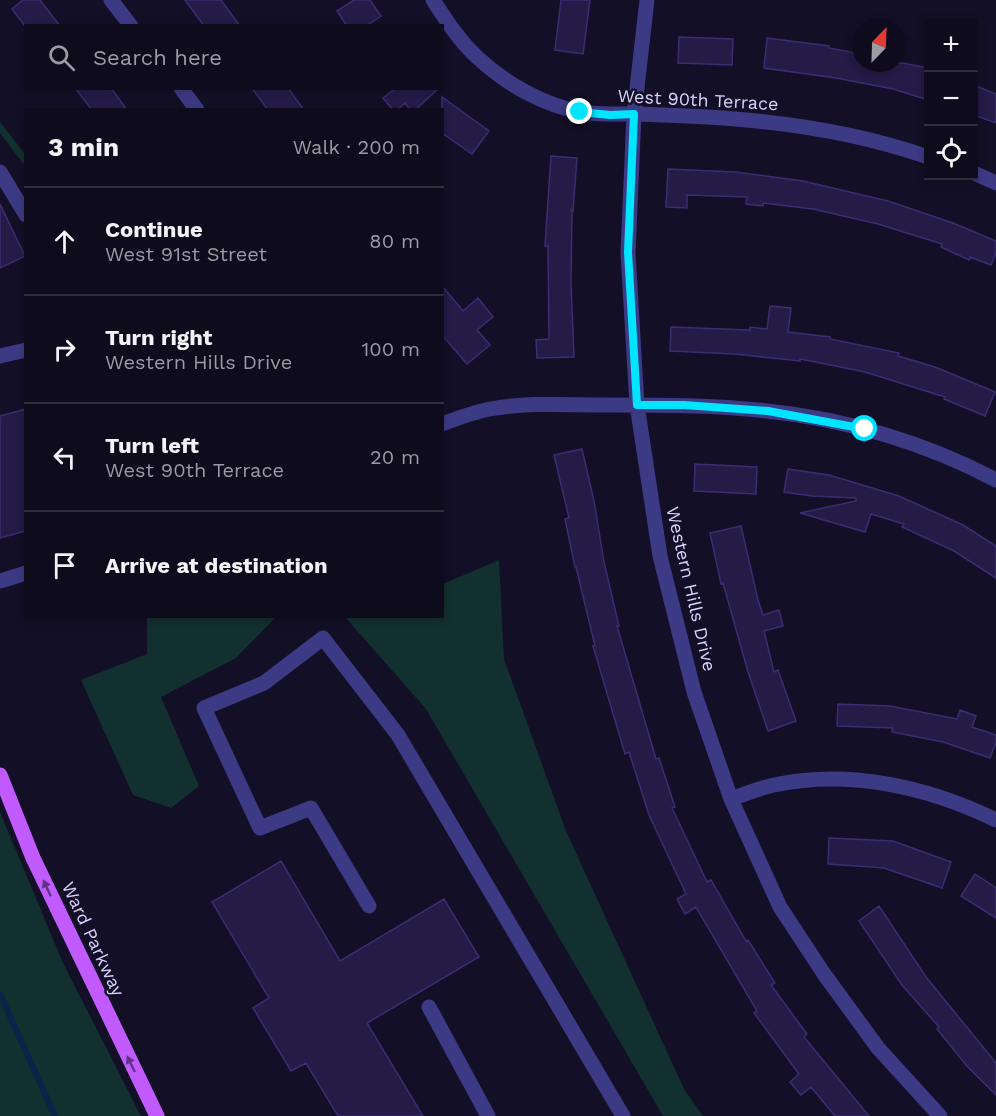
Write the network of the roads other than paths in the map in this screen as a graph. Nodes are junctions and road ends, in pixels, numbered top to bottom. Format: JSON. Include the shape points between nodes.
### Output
{"nodes":[{"id":1,"x":111,"y":0,"type":"edge"},
{"id":2,"x":433,"y":0,"type":"edge"},
{"id":3,"x":647,"y":0,"type":"edge"},
{"id":4,"x":129,"y":24,"type":"edge"},
{"id":5,"x":182,"y":90,"type":"edge"},
{"id":6,"x":195,"y":108,"type":"edge"},
{"id":7,"x":634,"y":114,"type":"junction"},
{"id":8,"x":924,"y":156,"type":"edge"},
{"id":9,"x":0,"y":172,"type":"edge"},
{"id":10,"x":978,"y":174,"type":"edge"},
{"id":11,"x":996,"y":183,"type":"edge"},
{"id":12,"x":24,"y":212,"type":"edge"},
{"id":13,"x":24,"y":351,"type":"edge"},
{"id":14,"x":0,"y":357,"type":"edge"},
{"id":15,"x":637,"y":405,"type":"junction"},
{"id":16,"x":444,"y":423,"type":"edge"},
{"id":17,"x":996,"y":480,"type":"edge"},
{"id":18,"x":24,"y":574,"type":"edge"},
{"id":19,"x":0,"y":581,"type":"edge"},
{"id":20,"x":0,"y":775,"type":"edge"},
{"id":21,"x":731,"y":799,"type":"junction"},
{"id":22,"x":996,"y":820,"type":"edge"},
{"id":23,"x":369,"y":906,"type":"dead end"},
{"id":24,"x":429,"y":1007,"type":"dead end"},
{"id":25,"x":157,"y":1116,"type":"edge"},
{"id":26,"x":488,"y":1116,"type":"edge"},
{"id":27,"x":623,"y":1116,"type":"edge"},
{"id":28,"x":940,"y":1116,"type":"edge"}],
"edges":[{"from":1,"to":4,"type":"street"},
{"from":2,"to":7,"type":"street","name":"West 90th Terrace","via":[[477,57],[514,85],[549,103],[580,112]]},
{"from":3,"to":7,"type":"street","name":"Western Hills Drive"},
{"from":5,"to":6,"type":"street"},
{"from":7,"to":8,"type":"street","name":"West 90th Terrace","via":[[779,123],[844,133]]},
{"from":7,"to":15,"type":"street","name":"Western Hills Drive","via":[[628,252]]},
{"from":9,"to":12,"type":"street"},
{"from":10,"to":11,"type":"street"},
{"from":13,"to":14,"type":"street"},
{"from":15,"to":16,"type":"street","via":[[491,409]]},
{"from":15,"to":17,"type":"street","via":[[768,411],[815,418],[913,443],[952,457]]},
{"from":15,"to":21,"type":"street","name":"Western Hills Drive","via":[[660,556],[694,692]]},
{"from":18,"to":19,"type":"street"},
{"from":25,"to":20,"type":"main road","name":"Ward Parkway","one_way":true,"via":[[33,858]]},
{"from":21,"to":22,"type":"street","via":[[773,785],[821,778],[878,782],[927,792]]},
{"from":21,"to":28,"type":"street","name":"Western Hills Drive","via":[[780,908],[878,1048]]},
{"from":23,"to":27,"type":"street","via":[[311,808],[260,828],[204,708],[264,683],[323,638],[398,735]]},
{"from":24,"to":26,"type":"street"}]}
